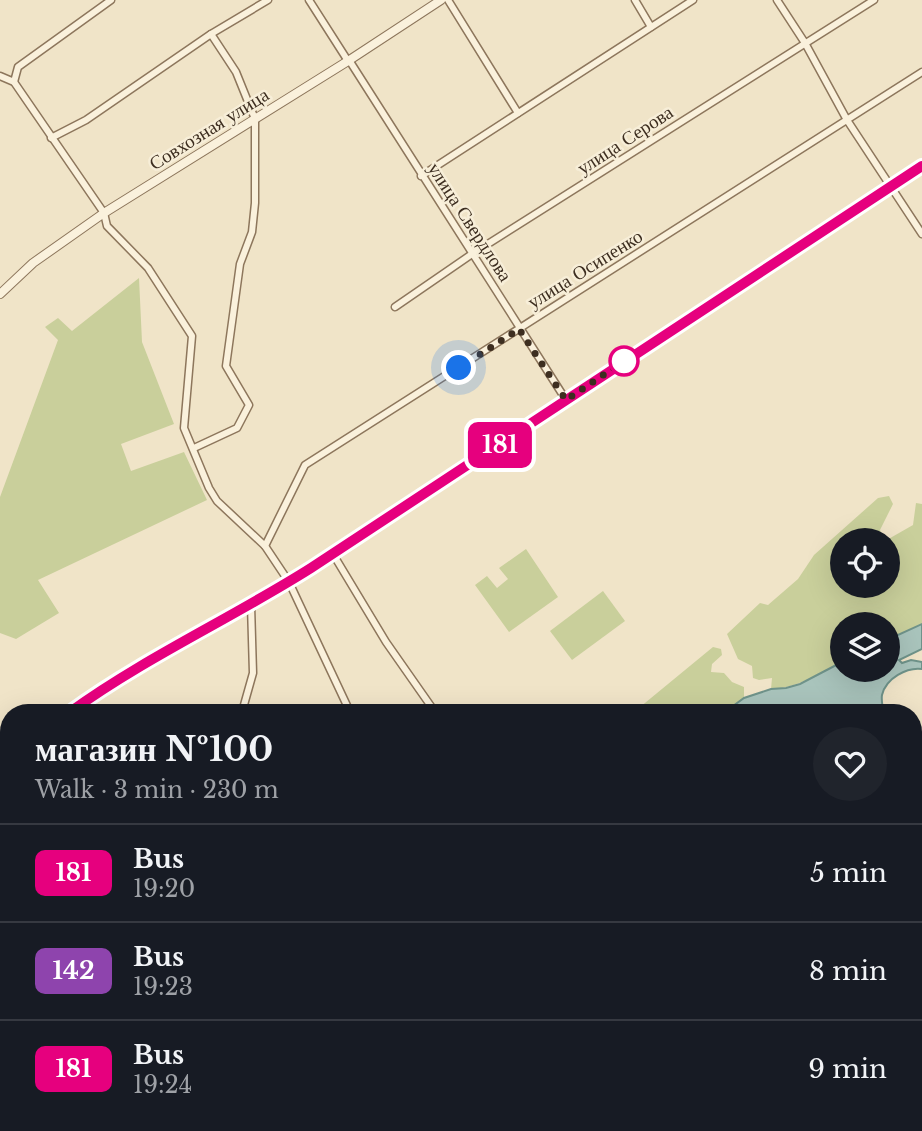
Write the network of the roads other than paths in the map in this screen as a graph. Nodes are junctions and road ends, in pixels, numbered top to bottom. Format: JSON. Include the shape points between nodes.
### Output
{"nodes":[{"id":1,"x":111,"y":0,"type":"edge"},
{"id":2,"x":268,"y":0,"type":"edge"},
{"id":3,"x":309,"y":0,"type":"edge"},
{"id":4,"x":441,"y":0,"type":"edge"},
{"id":5,"x":447,"y":0,"type":"edge"},
{"id":6,"x":635,"y":0,"type":"edge"},
{"id":7,"x":693,"y":0,"type":"edge"},
{"id":8,"x":777,"y":0,"type":"edge"},
{"id":9,"x":874,"y":0,"type":"edge"},
{"id":10,"x":651,"y":27,"type":"junction"},
{"id":11,"x":211,"y":34,"type":"junction"},
{"id":12,"x":805,"y":43,"type":"junction"},
{"id":13,"x":349,"y":61,"type":"junction"},
{"id":14,"x":922,"y":72,"type":"edge"},
{"id":15,"x":0,"y":76,"type":"edge"},
{"id":16,"x":14,"y":82,"type":"junction"},
{"id":17,"x":518,"y":113,"type":"junction"},
{"id":18,"x":255,"y":119,"type":"junction"},
{"id":19,"x":847,"y":120,"type":"junction"},
{"id":20,"x":51,"y":138,"type":"junction"},
{"id":21,"x":922,"y":166,"type":"edge"},
{"id":22,"x":421,"y":176,"type":"junction"},
{"id":23,"x":891,"y":186,"type":"junction"},
{"id":24,"x":104,"y":213,"type":"junction"},
{"id":25,"x":922,"y":234,"type":"edge"},
{"id":26,"x":472,"y":254,"type":"junction"},
{"id":27,"x":0,"y":294,"type":"edge"},
{"id":28,"x":395,"y":307,"type":"dead end"},
{"id":29,"x":519,"y":329,"type":"junction"},
{"id":30,"x":566,"y":400,"type":"junction"},
{"id":31,"x":194,"y":448,"type":"junction"},
{"id":32,"x":265,"y":546,"type":"junction"},
{"id":33,"x":333,"y":554,"type":"junction"},
{"id":34,"x":289,"y":582,"type":"junction"},
{"id":35,"x":251,"y":605,"type":"junction"},
{"id":36,"x":83,"y":704,"type":"edge"},
{"id":37,"x":244,"y":704,"type":"edge"},
{"id":38,"x":346,"y":704,"type":"edge"},
{"id":39,"x":429,"y":704,"type":"edge"}],
"edges":[{"from":1,"to":16,"type":"street","via":[[18,67]]},
{"from":2,"to":11,"type":"street"},
{"from":3,"to":13,"type":"street","name":"улица Свердлова"},
{"from":4,"to":13,"type":"street","name":"Совхозная улица"},
{"from":5,"to":17,"type":"street"},
{"from":6,"to":10,"type":"street"},
{"from":7,"to":10,"type":"street"},
{"from":8,"to":12,"type":"street"},
{"from":9,"to":12,"type":"street","name":"улица Серова"},
{"from":10,"to":17,"type":"street"},
{"from":11,"to":18,"type":"street","via":[[236,72]]},
{"from":11,"to":20,"type":"street","via":[[86,120]]},
{"from":12,"to":19,"type":"street"},
{"from":12,"to":26,"type":"street","name":"улица Серова"},
{"from":13,"to":18,"type":"street","name":"Совхозная улица"},
{"from":13,"to":22,"type":"street","name":"улица Свердлова"},
{"from":14,"to":19,"type":"street","name":"улица Осипенко"},
{"from":15,"to":16,"type":"street"},
{"from":16,"to":20,"type":"street"},
{"from":17,"to":22,"type":"street"},
{"from":18,"to":24,"type":"street","name":"Совхозная улица"},
{"from":18,"to":31,"type":"street","via":[[253,222],[240,264],[226,366],[249,405],[237,428]]},
{"from":19,"to":23,"type":"street"},
{"from":19,"to":29,"type":"street","name":"улица Осипенко"},
{"from":20,"to":24,"type":"street"},
{"from":21,"to":23,"type":"main road"},
{"from":22,"to":26,"type":"street","name":"улица Свердлова"},
{"from":23,"to":25,"type":"street"},
{"from":23,"to":30,"type":"main road"},
{"from":24,"to":27,"type":"street","name":"Совхозная улица","via":[[16,277]]},
{"from":24,"to":31,"type":"street","via":[[107,226],[148,268],[192,336],[184,428]]},
{"from":26,"to":28,"type":"street","name":"улица Серова"},
{"from":26,"to":29,"type":"street","name":"улица Свердлова"},
{"from":29,"to":30,"type":"street","name":"улица Свердлова"},
{"from":29,"to":32,"type":"street","name":"улица Осипенко","via":[[305,465]]},
{"from":30,"to":33,"type":"main road"},
{"from":31,"to":32,"type":"street","via":[[216,501]]},
{"from":32,"to":34,"type":"street"},
{"from":33,"to":34,"type":"main road"},
{"from":33,"to":39,"type":"street"},
{"from":34,"to":35,"type":"main road"},
{"from":34,"to":38,"type":"street"},
{"from":35,"to":36,"type":"main road","via":[[124,675]]},
{"from":35,"to":37,"type":"street","via":[[254,673]]}]}
